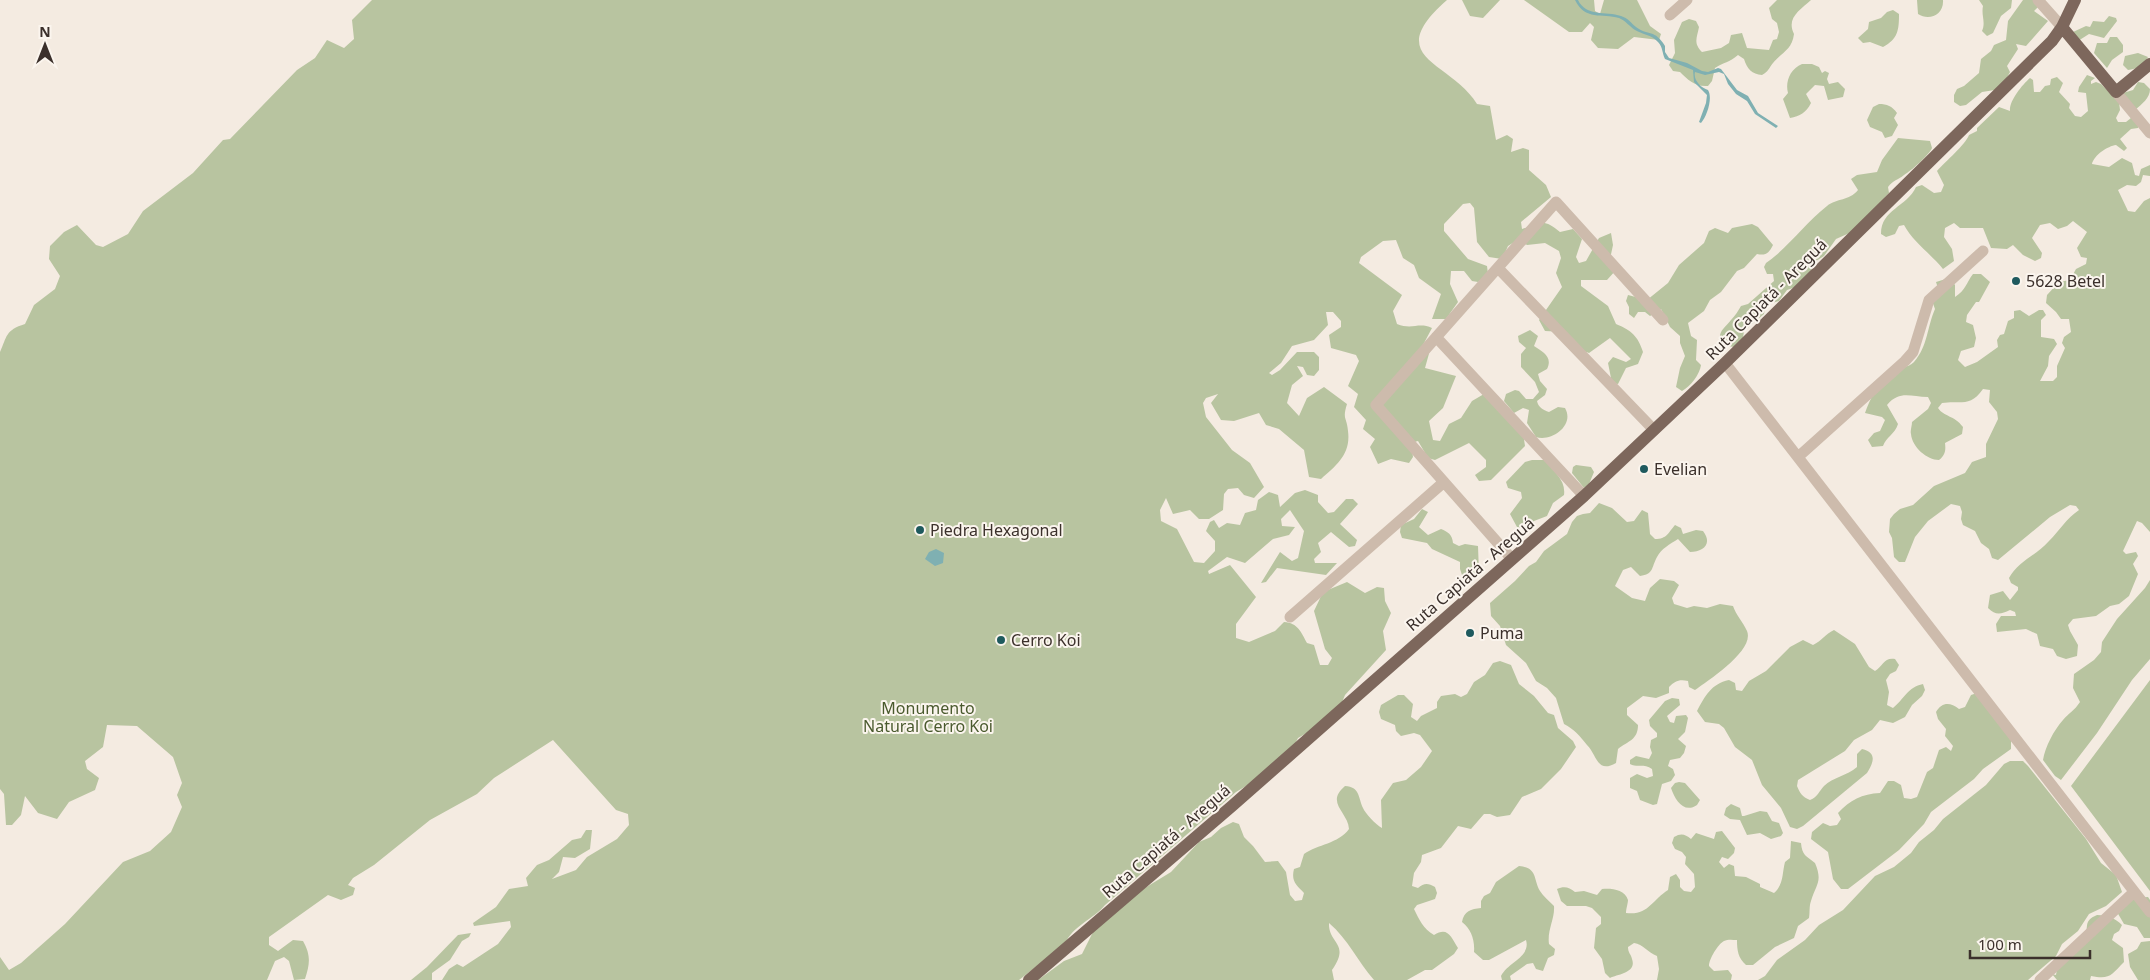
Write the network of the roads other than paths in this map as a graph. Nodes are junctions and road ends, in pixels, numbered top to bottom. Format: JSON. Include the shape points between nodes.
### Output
{"nodes":[{"id":1,"x":1687,"y":0,"type":"edge"},
{"id":2,"x":2038,"y":0,"type":"edge"},
{"id":3,"x":2075,"y":0,"type":"edge"},
{"id":4,"x":1670,"y":15,"type":"dead end"},
{"id":5,"x":2062,"y":27,"type":"junction"},
{"id":6,"x":2150,"y":64,"type":"edge"},
{"id":7,"x":2116,"y":92,"type":"junction"},
{"id":8,"x":2150,"y":133,"type":"edge"},
{"id":9,"x":1983,"y":251,"type":"dead end"},
{"id":10,"x":1498,"y":268,"type":"junction"},
{"id":11,"x":1664,"y":320,"type":"dead end"},
{"id":12,"x":1436,"y":337,"type":"junction"},
{"id":13,"x":1725,"y":363,"type":"junction"},
{"id":14,"x":1654,"y":430,"type":"junction"},
{"id":15,"x":1798,"y":457,"type":"junction"},
{"id":16,"x":1444,"y":482,"type":"junction"},
{"id":17,"x":1584,"y":496,"type":"junction"},
{"id":18,"x":1512,"y":559,"type":"junction"},
{"id":19,"x":1290,"y":617,"type":"dead end"},
{"id":20,"x":2134,"y":892,"type":"junction"},
{"id":21,"x":2150,"y":912,"type":"edge"},
{"id":22,"x":1029,"y":980,"type":"edge"},
{"id":23,"x":2040,"y":980,"type":"edge"}],
"edges":[{"from":1,"to":4,"type":"street"},
{"from":2,"to":5,"type":"street"},
{"from":3,"to":5,"type":"main road","name":"Ruta Capiatá - Areguá"},
{"from":5,"to":7,"type":"main road"},
{"from":5,"to":13,"type":"main road","name":"Ruta Capiatá - Areguá","via":[[2052,41],[1917,176]]},
{"from":6,"to":7,"type":"main road"},
{"from":7,"to":8,"type":"street"},
{"from":9,"to":15,"type":"street","via":[[1929,300],[1913,352],[1905,361]]},
{"from":10,"to":11,"type":"street","via":[[1556,202]]},
{"from":10,"to":12,"type":"street"},
{"from":10,"to":14,"type":"street"},
{"from":12,"to":16,"type":"street","via":[[1376,406]]},
{"from":12,"to":17,"type":"street"},
{"from":13,"to":14,"type":"main road","name":"Ruta Capiatá - Areguá"},
{"from":13,"to":15,"type":"street"},
{"from":14,"to":17,"type":"main road","name":"Ruta Capiatá - Areguá"},
{"from":15,"to":20,"type":"street"},
{"from":16,"to":18,"type":"street"},
{"from":16,"to":19,"type":"street"},
{"from":17,"to":18,"type":"main road","name":"Ruta Capiatá - Areguá"},
{"from":18,"to":22,"type":"main road","name":"Ruta Capiatá - Areguá"},
{"from":20,"to":21,"type":"street"},
{"from":20,"to":23,"type":"street"}]}
